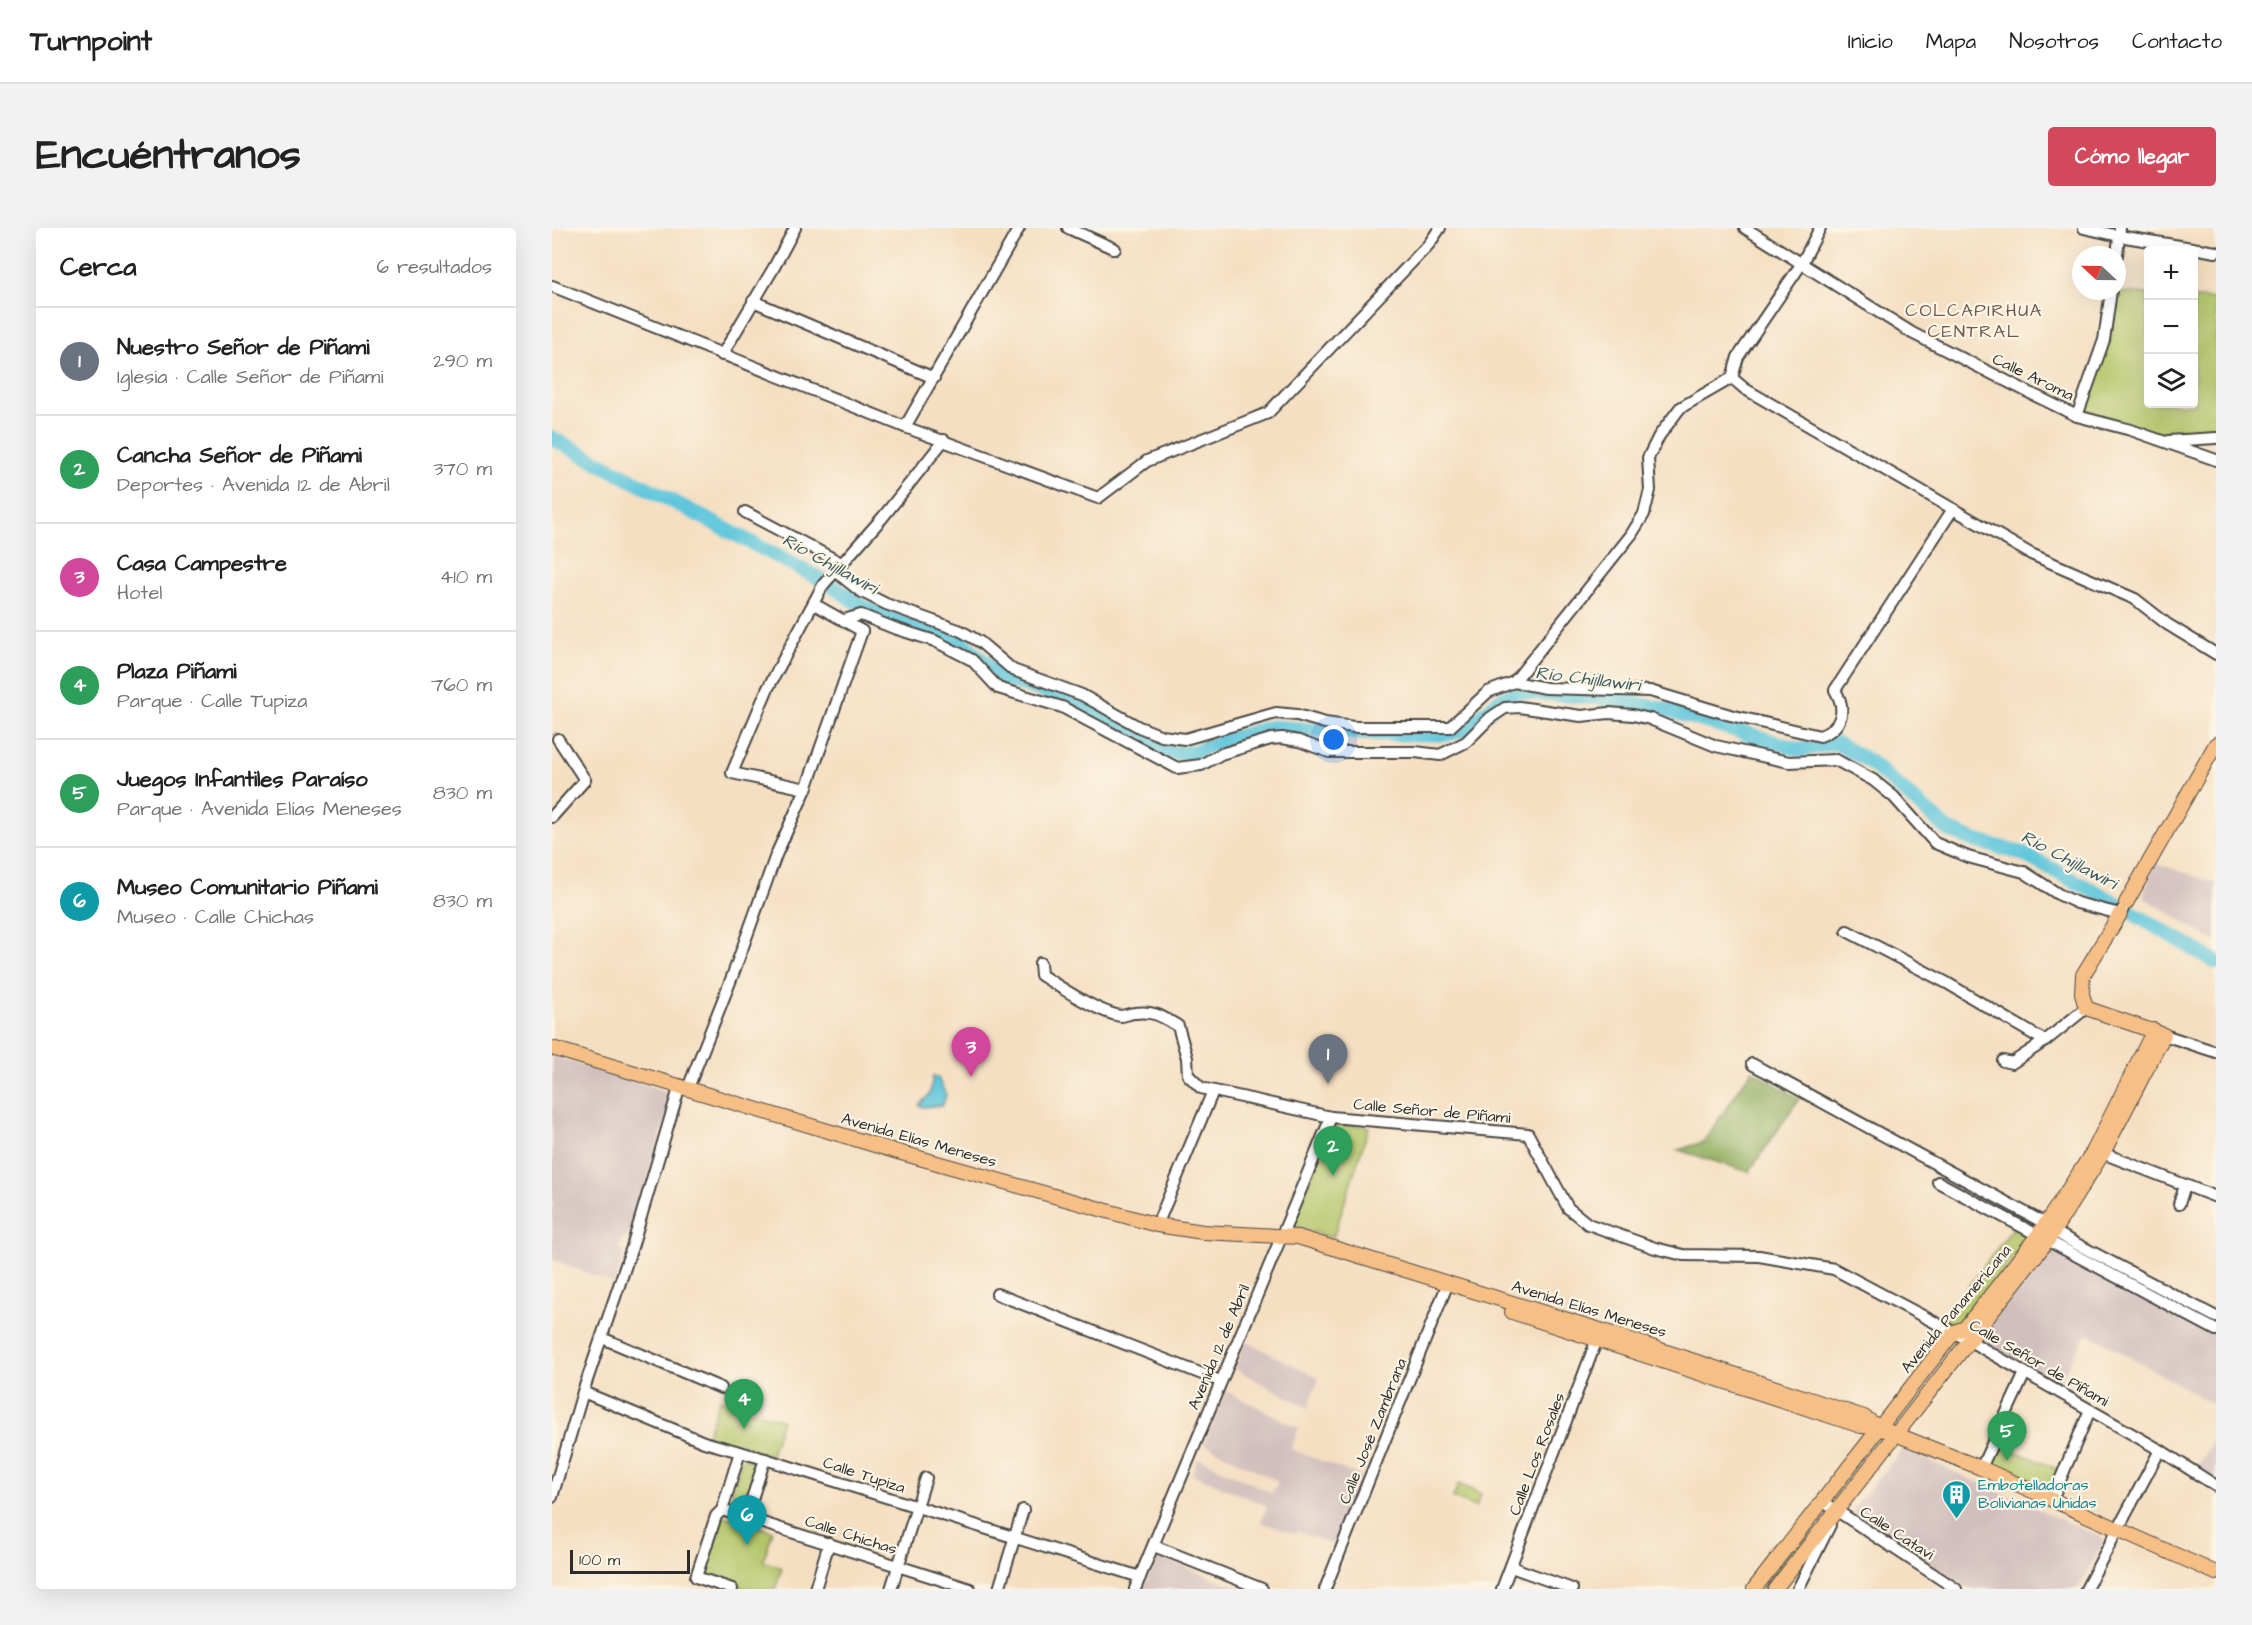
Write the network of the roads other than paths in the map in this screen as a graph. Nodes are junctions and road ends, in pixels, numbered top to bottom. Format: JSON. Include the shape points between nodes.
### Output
{"nodes":[{"id":1,"x":795,"y":228,"type":"edge"},
{"id":2,"x":1020,"y":228,"type":"edge"},
{"id":3,"x":1068,"y":228,"type":"edge"},
{"id":4,"x":1440,"y":228,"type":"edge"},
{"id":5,"x":1745,"y":228,"type":"edge"},
{"id":6,"x":1820,"y":228,"type":"edge"},
{"id":7,"x":2084,"y":228,"type":"edge"},
{"id":8,"x":2120,"y":232,"type":"edge"},
{"id":9,"x":1115,"y":249,"type":"dead end"},
{"id":10,"x":2216,"y":252,"type":"edge"},
{"id":11,"x":1803,"y":263,"type":"junction"},
{"id":12,"x":552,"y":286,"type":"edge"},
{"id":13,"x":2110,"y":300,"type":"edge"},
{"id":14,"x":753,"y":301,"type":"junction"},
{"id":15,"x":722,"y":355,"type":"junction"},
{"id":16,"x":934,"y":378,"type":"junction"},
{"id":17,"x":1731,"y":378,"type":"junction"},
{"id":18,"x":2077,"y":416,"type":"junction"},
{"id":19,"x":905,"y":427,"type":"junction"},
{"id":20,"x":2216,"y":438,"type":"edge"},
{"id":21,"x":944,"y":440,"type":"junction"},
{"id":22,"x":2162,"y":441,"type":"junction"},
{"id":23,"x":2216,"y":460,"type":"edge"},
{"id":24,"x":1953,"y":509,"type":"junction"},
{"id":25,"x":745,"y":512,"type":"dead end"},
{"id":26,"x":836,"y":570,"type":"junction"},
{"id":27,"x":814,"y":604,"type":"junction"},
{"id":28,"x":844,"y":620,"type":"junction"},
{"id":29,"x":2216,"y":654,"type":"edge"},
{"id":30,"x":1514,"y":682,"type":"junction"},
{"id":31,"x":558,"y":739,"type":"dead end"},
{"id":32,"x":2216,"y":744,"type":"edge"},
{"id":33,"x":806,"y":789,"type":"junction"},
{"id":34,"x":552,"y":817,"type":"edge"},
{"id":35,"x":2122,"y":909,"type":"junction"},
{"id":36,"x":1847,"y":931,"type":"dead end"},
{"id":37,"x":1040,"y":963,"type":"dead end"},
{"id":38,"x":2086,"y":1008,"type":"junction"},
{"id":39,"x":2159,"y":1033,"type":"junction"},
{"id":40,"x":2045,"y":1041,"type":"junction"},
{"id":41,"x":552,"y":1048,"type":"edge"},
{"id":42,"x":2216,"y":1052,"type":"edge"},
{"id":43,"x":2003,"y":1061,"type":"dead end"},
{"id":44,"x":1752,"y":1064,"type":"dead end"},
{"id":45,"x":684,"y":1086,"type":"junction"},
{"id":46,"x":1213,"y":1091,"type":"junction"},
{"id":47,"x":1330,"y":1117,"type":"junction"},
{"id":48,"x":2099,"y":1151,"type":"junction"},
{"id":49,"x":1938,"y":1182,"type":"dead end"},
{"id":50,"x":2185,"y":1185,"type":"junction"},
{"id":51,"x":2216,"y":1197,"type":"edge"},
{"id":52,"x":2179,"y":1204,"type":"dead end"},
{"id":53,"x":1157,"y":1225,"type":"junction"},
{"id":54,"x":2046,"y":1233,"type":"junction"},
{"id":55,"x":1282,"y":1236,"type":"junction"},
{"id":56,"x":1447,"y":1287,"type":"junction"},
{"id":57,"x":997,"y":1294,"type":"dead end"},
{"id":58,"x":2216,"y":1317,"type":"edge"},
{"id":59,"x":2216,"y":1330,"type":"edge"},
{"id":60,"x":1954,"y":1332,"type":"junction"},
{"id":61,"x":1599,"y":1334,"type":"junction"},
{"id":62,"x":602,"y":1338,"type":"junction"},
{"id":63,"x":1968,"y":1340,"type":"junction"},
{"id":64,"x":2025,"y":1373,"type":"junction"},
{"id":65,"x":1220,"y":1381,"type":"junction"},
{"id":66,"x":721,"y":1388,"type":"dead end"},
{"id":67,"x":583,"y":1392,"type":"junction"},
{"id":68,"x":2090,"y":1410,"type":"junction"},
{"id":69,"x":1880,"y":1428,"type":"junction"},
{"id":70,"x":1896,"y":1434,"type":"junction"},
{"id":71,"x":2160,"y":1450,"type":"junction"},
{"id":72,"x":740,"y":1452,"type":"junction"},
{"id":73,"x":765,"y":1459,"type":"junction"},
{"id":74,"x":1981,"y":1468,"type":"junction"},
{"id":75,"x":926,"y":1478,"type":"dead end"},
{"id":76,"x":2216,"y":1486,"type":"edge"},
{"id":77,"x":552,"y":1497,"type":"edge"},
{"id":78,"x":2052,"y":1499,"type":"junction"},
{"id":79,"x":1822,"y":1501,"type":"junction"},
{"id":80,"x":917,"y":1508,"type":"junction"},
{"id":81,"x":722,"y":1510,"type":"junction"},
{"id":82,"x":1023,"y":1510,"type":"dead end"},
{"id":83,"x":1836,"y":1511,"type":"junction"},
{"id":84,"x":746,"y":1517,"type":"junction"},
{"id":85,"x":2117,"y":1530,"type":"junction"},
{"id":86,"x":1014,"y":1538,"type":"junction"},
{"id":87,"x":829,"y":1544,"type":"junction"},
{"id":88,"x":1154,"y":1546,"type":"junction"},
{"id":89,"x":898,"y":1566,"type":"junction"},
{"id":90,"x":1511,"y":1567,"type":"junction"},
{"id":91,"x":2216,"y":1573,"type":"edge"},
{"id":92,"x":1140,"y":1577,"type":"junction"},
{"id":93,"x":732,"y":1589,"type":"edge"},
{"id":94,"x":815,"y":1589,"type":"edge"},
{"id":95,"x":891,"y":1589,"type":"edge"},
{"id":96,"x":970,"y":1589,"type":"edge"},
{"id":97,"x":999,"y":1589,"type":"edge"},
{"id":98,"x":1135,"y":1589,"type":"edge"},
{"id":99,"x":1262,"y":1589,"type":"edge"},
{"id":100,"x":1325,"y":1589,"type":"edge"},
{"id":101,"x":1502,"y":1589,"type":"edge"},
{"id":102,"x":1572,"y":1589,"type":"edge"},
{"id":103,"x":1754,"y":1589,"type":"edge"},
{"id":104,"x":1775,"y":1589,"type":"edge"},
{"id":105,"x":1798,"y":1589,"type":"edge"},
{"id":106,"x":1956,"y":1589,"type":"edge"},
{"id":107,"x":2086,"y":1589,"type":"edge"}],
"edges":[{"from":1,"to":14,"type":"street"},
{"from":2,"to":16,"type":"street"},
{"from":3,"to":9,"type":"street"},
{"from":4,"to":21,"type":"street","via":[[1268,413],[1147,461],[1098,498]]},
{"from":5,"to":11,"type":"street","name":"Calle Aroma"},
{"from":6,"to":11,"type":"street"},
{"from":7,"to":8,"type":"street"},
{"from":8,"to":10,"type":"street"},
{"from":11,"to":17,"type":"street","via":[[1738,357]]},
{"from":11,"to":18,"type":"street","name":"Calle Aroma","via":[[1912,333]]},
{"from":12,"to":15,"type":"street"},
{"from":13,"to":18,"type":"street","via":[[2104,340]]},
{"from":14,"to":15,"type":"street"},
{"from":14,"to":16,"type":"street"},
{"from":15,"to":19,"type":"street"},
{"from":16,"to":19,"type":"street"},
{"from":17,"to":24,"type":"street"},
{"from":17,"to":30,"type":"street","via":[[1680,408],[1659,436],[1648,458],[1650,490],[1644,513],[1631,535]]},
{"from":18,"to":22,"type":"street","name":"Calle Aroma"},
{"from":19,"to":21,"type":"street"},
{"from":20,"to":22,"type":"street"},
{"from":21,"to":26,"type":"street"},
{"from":22,"to":23,"type":"street","name":"Calle Aroma"},
{"from":24,"to":29,"type":"street","via":[[2031,554],[2135,599]]},
{"from":24,"to":30,"type":"street","via":[[1835,690],[1841,699],[1839,722],[1820,736],[1650,691],[1546,688]]},
{"from":25,"to":26,"type":"street"},
{"from":26,"to":27,"type":"street"},
{"from":26,"to":30,"type":"street","via":[[860,591],[886,604],[961,631],[1013,670],[1082,695],[1162,736],[1185,739],[1276,714],[1354,727],[1450,727],[1488,692]]},
{"from":27,"to":28,"type":"street"},
{"from":27,"to":33,"type":"street","via":[[767,690],[732,773]]},
{"from":28,"to":33,"type":"street","via":[[862,631]]},
{"from":28,"to":35,"type":"street","via":[[861,615],[935,641],[972,660],[998,688],[1062,707],[1177,768],[1202,765],[1221,754],[1282,738],[1329,752],[1440,755],[1466,742],[1505,708],[1520,707],[1581,716],[1633,716],[1716,746],[1789,762],[1836,760],[1873,780],[1894,797],[1935,843],[2024,872],[2077,903]]},
{"from":31,"to":34,"type":"street","via":[[585,780]]},
{"from":32,"to":35,"type":"main road"},
{"from":33,"to":45,"type":"street"},
{"from":35,"to":38,"type":"main road","via":[[2083,975]]},
{"from":36,"to":40,"type":"street","via":[[1947,983]]},
{"from":37,"to":46,"type":"street","name":"Calle Señor de Piñami","via":[[1041,975],[1100,1008],[1122,1016],[1155,1012],[1178,1026],[1188,1075],[1201,1088]]},
{"from":38,"to":39,"type":"main road"},
{"from":38,"to":40,"type":"street"},
{"from":39,"to":42,"type":"street"},
{"from":39,"to":48,"type":"main road","name":"Avenida Panamericana"},
{"from":40,"to":43,"type":"street","via":[[2012,1063]]},
{"from":41,"to":45,"type":"main road","name":"Avenida Elías Meneses"},
{"from":44,"to":54,"type":"street"},
{"from":45,"to":53,"type":"main road","name":"Avenida Elías Meneses"},
{"from":45,"to":62,"type":"street"},
{"from":46,"to":47,"type":"street","name":"Calle Señor de Piñami"},
{"from":46,"to":53,"type":"street"},
{"from":47,"to":55,"type":"street","name":"Avenida 12 de Abril"},
{"from":47,"to":60,"type":"street","name":"Calle Señor de Piñami","via":[[1528,1134],[1568,1208],[1588,1224],[1683,1255],[1759,1256],[1833,1269]]},
{"from":48,"to":50,"type":"street"},
{"from":48,"to":54,"type":"main road","name":"Avenida Panamericana"},
{"from":49,"to":54,"type":"street"},
{"from":50,"to":51,"type":"street"},
{"from":50,"to":52,"type":"street"},
{"from":53,"to":55,"type":"main road","name":"Avenida Elías Meneses"},
{"from":54,"to":58,"type":"street"},
{"from":54,"to":59,"type":"street"},
{"from":54,"to":60,"type":"main road","name":"Avenida Panamericana","via":[[1965,1328]]},
{"from":54,"to":63,"type":"main road","name":"Avenida Panamericana"},
{"from":55,"to":56,"type":"main road","name":"Avenida Elías Meneses","via":[[1293,1244]]},
{"from":55,"to":65,"type":"street","name":"Avenida 12 de Abril"},
{"from":56,"to":61,"type":"main road","name":"Avenida Elías Meneses"},
{"from":56,"to":100,"type":"street","name":"Calle José Zambrana"},
{"from":57,"to":65,"type":"street"},
{"from":60,"to":63,"type":"street","name":"Calle Señor de Piñami"},
{"from":60,"to":69,"type":"main road","name":"Avenida Panamericana"},
{"from":61,"to":69,"type":"main road","name":"Avenida Elías Meneses","via":[[1861,1426]]},
{"from":61,"to":90,"type":"street","name":"Calle Los Rosales"},
{"from":62,"to":66,"type":"street"},
{"from":62,"to":67,"type":"street"},
{"from":63,"to":64,"type":"street","name":"Calle Señor de Piñami"},
{"from":63,"to":70,"type":"main road","name":"Avenida Panamericana"},
{"from":64,"to":68,"type":"street","name":"Calle Señor de Piñami"},
{"from":64,"to":74,"type":"street"},
{"from":65,"to":88,"type":"street","name":"Avenida 12 de Abril"},
{"from":67,"to":72,"type":"street","name":"Calle Tupiza","via":[[705,1442]]},
{"from":67,"to":77,"type":"street"},
{"from":68,"to":71,"type":"street","name":"Calle Señor de Piñami"},
{"from":68,"to":78,"type":"street"},
{"from":69,"to":70,"type":"main road","name":"Avenida Elías Meneses"},
{"from":69,"to":79,"type":"main road","name":"Avenida Panamericana"},
{"from":70,"to":74,"type":"main road","name":"Avenida Elías Meneses"},
{"from":70,"to":83,"type":"main road","name":"Avenida Panamericana"},
{"from":71,"to":76,"type":"street","name":"Calle Señor de Piñami"},
{"from":71,"to":85,"type":"street"},
{"from":72,"to":73,"type":"street","name":"Calle Tupiza"},
{"from":72,"to":81,"type":"street"},
{"from":73,"to":80,"type":"street","name":"Calle Tupiza"},
{"from":73,"to":84,"type":"street"},
{"from":74,"to":78,"type":"main road","name":"Avenida Elías Meneses"},
{"from":75,"to":80,"type":"street"},
{"from":78,"to":85,"type":"main road","name":"Avenida Elías Meneses"},
{"from":79,"to":83,"type":"street","name":"Calle Catavi"},
{"from":79,"to":103,"type":"main road","name":"Avenida Panamericana"},
{"from":80,"to":86,"type":"street","name":"Calle Tupiza"},
{"from":80,"to":89,"type":"street"},
{"from":81,"to":84,"type":"street","name":"Calle Chichas"},
{"from":81,"to":93,"type":"street","via":[[696,1577]]},
{"from":82,"to":86,"type":"street"},
{"from":83,"to":104,"type":"main road","name":"Avenida Panamericana"},
{"from":83,"to":105,"type":"street"},
{"from":83,"to":106,"type":"street","name":"Calle Catavi"},
{"from":84,"to":87,"type":"street","name":"Calle Chichas"},
{"from":85,"to":91,"type":"main road","name":"Avenida Elías Meneses"},
{"from":85,"to":107,"type":"street"},
{"from":86,"to":92,"type":"street","name":"Calle Tupiza"},
{"from":86,"to":97,"type":"street"},
{"from":87,"to":89,"type":"street","name":"Calle Chichas"},
{"from":87,"to":94,"type":"street"},
{"from":88,"to":92,"type":"street","name":"Avenida 12 de Abril"},
{"from":88,"to":99,"type":"street"},
{"from":89,"to":95,"type":"street"},
{"from":89,"to":96,"type":"street","name":"Calle Chichas"},
{"from":90,"to":101,"type":"street","name":"Calle Los Rosales"},
{"from":90,"to":102,"type":"street"},
{"from":92,"to":98,"type":"street","name":"Avenida 12 de Abril"}]}
